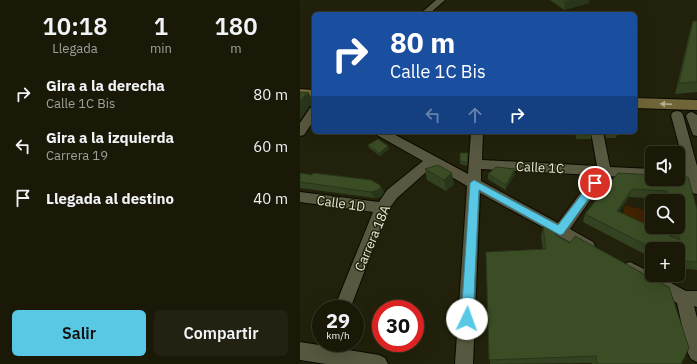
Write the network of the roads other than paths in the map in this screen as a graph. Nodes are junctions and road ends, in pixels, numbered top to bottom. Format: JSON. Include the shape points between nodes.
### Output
{"nodes":[{"id":1,"x":441,"y":0,"type":"edge"},
{"id":2,"x":426,"y":12,"type":"edge"},
{"id":3,"x":300,"y":83,"type":"edge"},
{"id":4,"x":312,"y":84,"type":"edge"},
{"id":5,"x":300,"y":94,"type":"edge"},
{"id":6,"x":312,"y":95,"type":"edge"},
{"id":7,"x":637,"y":103,"type":"edge"},
{"id":8,"x":691,"y":113,"type":"edge"},
{"id":9,"x":637,"y":114,"type":"edge"},
{"id":10,"x":312,"y":116,"type":"edge"},
{"id":11,"x":300,"y":132,"type":"edge"},
{"id":12,"x":697,"y":132,"type":"edge"},
{"id":13,"x":385,"y":134,"type":"edge"},
{"id":14,"x":477,"y":134,"type":"edge"},
{"id":15,"x":597,"y":134,"type":"edge"},
{"id":16,"x":432,"y":160,"type":"junction"},
{"id":17,"x":475,"y":164,"type":"junction"},
{"id":18,"x":604,"y":171,"type":"junction"},
{"id":19,"x":645,"y":174,"type":"edge"},
{"id":20,"x":685,"y":178,"type":"edge"},
{"id":21,"x":696,"y":181,"type":"edge"},
{"id":22,"x":474,"y":183,"type":"junction"},
{"id":23,"x":300,"y":197,"type":"edge"},
{"id":24,"x":382,"y":208,"type":"junction"},
{"id":25,"x":560,"y":231,"type":"junction"},
{"id":26,"x":601,"y":253,"type":"edge"},
{"id":27,"x":622,"y":264,"type":"edge"},
{"id":28,"x":690,"y":299,"type":"edge"},
{"id":29,"x":346,"y":300,"type":"edge"},
{"id":30,"x":312,"y":350,"type":"edge"},
{"id":31,"x":300,"y":351,"type":"edge"},
{"id":32,"x":336,"y":352,"type":"edge"},
{"id":33,"x":697,"y":354,"type":"edge"},
{"id":34,"x":370,"y":363,"type":"edge"},
{"id":35,"x":464,"y":364,"type":"edge"}],
"edges":[{"from":1,"to":2,"type":"street"},
{"from":3,"to":4,"type":"main road"},
{"from":5,"to":6,"type":"main road"},
{"from":8,"to":7,"type":"main road","one_way":true},
{"from":8,"to":9,"type":"main road"},
{"from":8,"to":12,"type":"street"},
{"from":8,"to":21,"type":"street"},
{"from":10,"to":11,"type":"street"},
{"from":13,"to":16,"type":"street"},
{"from":14,"to":17,"type":"street"},
{"from":15,"to":18,"type":"street"},
{"from":16,"to":22,"type":"street"},
{"from":16,"to":24,"type":"street","name":"Carrera 18A","via":[[392,194]]},
{"from":17,"to":18,"type":"street","name":"Calle 1C"},
{"from":17,"to":22,"type":"street"},
{"from":18,"to":19,"type":"street","name":"Calle 1C"},
{"from":18,"to":25,"type":"street"},
{"from":20,"to":21,"type":"street"},
{"from":22,"to":25,"type":"street"},
{"from":22,"to":35,"type":"street"},
{"from":23,"to":24,"type":"street","name":"Calle 1D"},
{"from":24,"to":29,"type":"street","name":"Carrera 18A"},
{"from":25,"to":26,"type":"street"},
{"from":27,"to":28,"type":"street"},
{"from":28,"to":33,"type":"street"},
{"from":30,"to":31,"type":"street"},
{"from":32,"to":34,"type":"street"}]}
